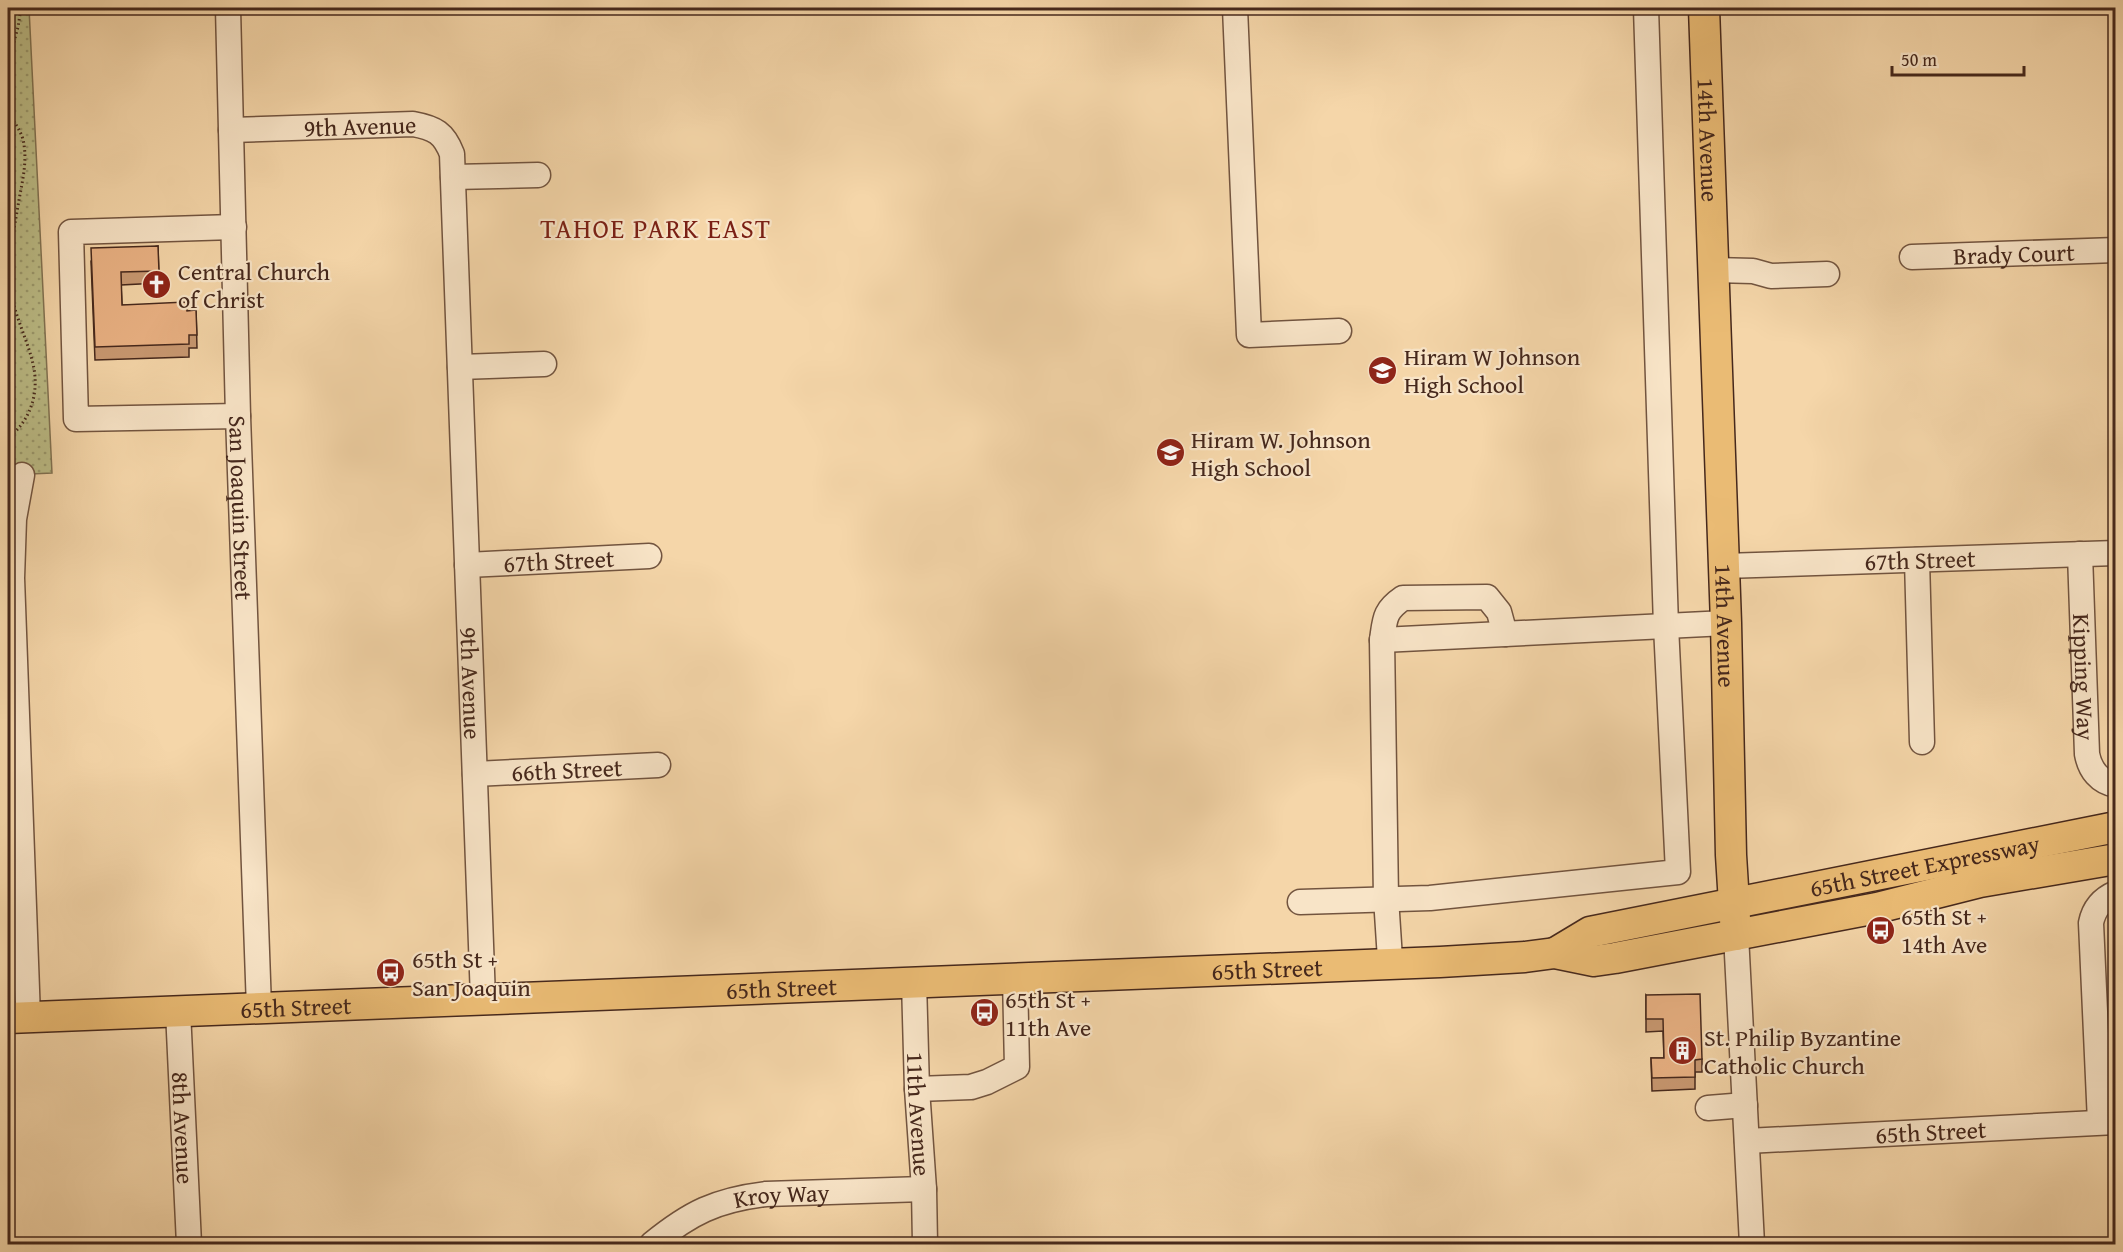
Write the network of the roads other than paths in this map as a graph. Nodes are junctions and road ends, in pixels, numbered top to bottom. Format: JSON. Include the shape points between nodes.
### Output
{"nodes":[{"id":1,"x":228,"y":8,"type":"edge"},
{"id":2,"x":1235,"y":8,"type":"edge"},
{"id":3,"x":1646,"y":8,"type":"edge"},
{"id":4,"x":1704,"y":8,"type":"edge"},
{"id":5,"x":231,"y":130,"type":"junction"},
{"id":6,"x":538,"y":175,"type":"dead end"},
{"id":7,"x":453,"y":177,"type":"junction"},
{"id":8,"x":234,"y":227,"type":"junction"},
{"id":9,"x":2115,"y":250,"type":"edge"},
{"id":10,"x":1912,"y":257,"type":"dead end"},
{"id":11,"x":1714,"y":270,"type":"junction"},
{"id":12,"x":1827,"y":274,"type":"dead end"},
{"id":13,"x":1339,"y":331,"type":"dead end"},
{"id":14,"x":544,"y":364,"type":"dead end"},
{"id":15,"x":460,"y":367,"type":"junction"},
{"id":16,"x":238,"y":416,"type":"junction"},
{"id":17,"x":22,"y":474,"type":"dead end"},
{"id":18,"x":2115,"y":553,"type":"edge"},
{"id":19,"x":2080,"y":554,"type":"junction"},
{"id":20,"x":649,"y":556,"type":"dead end"},
{"id":21,"x":1917,"y":560,"type":"junction"},
{"id":22,"x":467,"y":565,"type":"junction"},
{"id":23,"x":1724,"y":566,"type":"junction"},
{"id":24,"x":10,"y":578,"type":"edge"},
{"id":25,"x":1726,"y":623,"type":"junction"},
{"id":26,"x":1666,"y":626,"type":"junction"},
{"id":27,"x":1505,"y":634,"type":"junction"},
{"id":28,"x":1382,"y":640,"type":"junction"},
{"id":29,"x":1922,"y":742,"type":"dead end"},
{"id":30,"x":658,"y":765,"type":"dead end"},
{"id":31,"x":475,"y":774,"type":"junction"},
{"id":32,"x":14,"y":782,"type":"edge"},
{"id":33,"x":2115,"y":785,"type":"edge"},
{"id":34,"x":2115,"y":827,"type":"edge"},
{"id":35,"x":2115,"y":860,"type":"edge"},
{"id":36,"x":2115,"y":893,"type":"edge"},
{"id":37,"x":1386,"y":898,"type":"junction"},
{"id":38,"x":1300,"y":902,"type":"dead end"},
{"id":39,"x":1734,"y":904,"type":"junction"},
{"id":40,"x":1736,"y":935,"type":"junction"},
{"id":41,"x":1555,"y":953,"type":"junction"},
{"id":42,"x":1390,"y":959,"type":"dead end"},
{"id":43,"x":1015,"y":978,"type":"junction"},
{"id":44,"x":914,"y":982,"type":"junction"},
{"id":45,"x":483,"y":999,"type":"junction"},
{"id":46,"x":259,"y":1008,"type":"junction"},
{"id":47,"x":178,"y":1011,"type":"junction"},
{"id":48,"x":18,"y":1017,"type":"edge"},
{"id":49,"x":917,"y":1089,"type":"junction"},
{"id":50,"x":1745,"y":1105,"type":"junction"},
{"id":51,"x":1708,"y":1108,"type":"dead end"},
{"id":52,"x":2108,"y":1122,"type":"edge"},
{"id":53,"x":1747,"y":1141,"type":"junction"},
{"id":54,"x":924,"y":1189,"type":"junction"},
{"id":55,"x":189,"y":1245,"type":"edge"},
{"id":56,"x":652,"y":1245,"type":"edge"},
{"id":57,"x":925,"y":1245,"type":"edge"},
{"id":58,"x":1752,"y":1245,"type":"edge"}],
"edges":[{"from":1,"to":5,"type":"street","name":"San Joaquin Street"},
{"from":2,"to":13,"type":"street","via":[[1249,335]]},
{"from":3,"to":26,"type":"street"},
{"from":4,"to":11,"type":"main road","name":"14th Avenue"},
{"from":5,"to":7,"type":"street","name":"9th Avenue","via":[[413,124],[429,127],[448,143]]},
{"from":5,"to":8,"type":"street","name":"San Joaquin Street"},
{"from":6,"to":7,"type":"street"},
{"from":7,"to":15,"type":"street","name":"9th Avenue"},
{"from":8,"to":16,"type":"street","name":"San Joaquin Street"},
{"from":8,"to":16,"type":"street","via":[[71,232],[76,419]]},
{"from":9,"to":10,"type":"street","name":"Brady Court"},
{"from":11,"to":12,"type":"street","via":[[1754,271],[1771,276]]},
{"from":11,"to":23,"type":"main road","name":"14th Avenue"},
{"from":14,"to":15,"type":"street"},
{"from":15,"to":22,"type":"street","name":"9th Avenue"},
{"from":16,"to":46,"type":"street","name":"San Joaquin Street"},
{"from":17,"to":24,"type":"street"},
{"from":18,"to":19,"type":"street","name":"67th Street"},
{"from":19,"to":21,"type":"street","name":"67th Street"},
{"from":19,"to":33,"type":"street","name":"Kipping Way","via":[[2086,754],[2093,772]]},
{"from":20,"to":22,"type":"street","name":"67th Street"},
{"from":21,"to":23,"type":"street","name":"67th Street"},
{"from":21,"to":29,"type":"street"},
{"from":22,"to":31,"type":"street","name":"9th Avenue"},
{"from":23,"to":25,"type":"main road","name":"14th Avenue"},
{"from":24,"to":32,"type":"street"},
{"from":25,"to":26,"type":"street"},
{"from":25,"to":39,"type":"main road","name":"14th Avenue"},
{"from":26,"to":27,"type":"street"},
{"from":26,"to":37,"type":"street","via":[[1678,872],[1430,898]]},
{"from":27,"to":28,"type":"street"},
{"from":27,"to":28,"type":"street","via":[[1499,612],[1487,597],[1403,598],[1385,616]]},
{"from":28,"to":37,"type":"street"},
{"from":30,"to":31,"type":"street","name":"66th Street"},
{"from":31,"to":45,"type":"street","name":"9th Avenue"},
{"from":32,"to":48,"type":"street"},
{"from":34,"to":39,"type":"main road","name":"65th Street Expressway"},
{"from":35,"to":40,"type":"main road","name":"65th Street Expressway","via":[[1980,882],[1877,908]]},
{"from":36,"to":52,"type":"street","via":[[2099,903],[2091,923]]},
{"from":37,"to":38,"type":"street"},
{"from":37,"to":42,"type":"street"},
{"from":39,"to":40,"type":"main road","name":"14th Avenue"},
{"from":39,"to":41,"type":"main road","name":"65th Street","via":[[1590,932]]},
{"from":40,"to":41,"type":"main road","name":"65th Street","via":[[1616,968]]},
{"from":40,"to":50,"type":"street","name":"14th Avenue"},
{"from":41,"to":43,"type":"main road","name":"65th Street","via":[[1469,961]]},
{"from":43,"to":44,"type":"main road","name":"65th Street"},
{"from":43,"to":49,"type":"street","via":[[1017,1067],[971,1087]]},
{"from":44,"to":45,"type":"main road","name":"65th Street"},
{"from":44,"to":49,"type":"street","name":"11th Avenue"},
{"from":45,"to":46,"type":"main road","name":"65th Street"},
{"from":46,"to":47,"type":"main road","name":"65th Street"},
{"from":47,"to":48,"type":"main road","name":"65th Street"},
{"from":47,"to":55,"type":"street","name":"8th Avenue"},
{"from":49,"to":54,"type":"street","name":"11th Avenue"},
{"from":50,"to":51,"type":"street"},
{"from":50,"to":53,"type":"street","name":"14th Avenue"},
{"from":52,"to":53,"type":"street","name":"65th Street"},
{"from":53,"to":58,"type":"street","name":"14th Avenue"},
{"from":54,"to":56,"type":"street","name":"Kroy Way","via":[[748,1196],[703,1209]]},
{"from":54,"to":57,"type":"street","name":"11th Avenue"}]}
